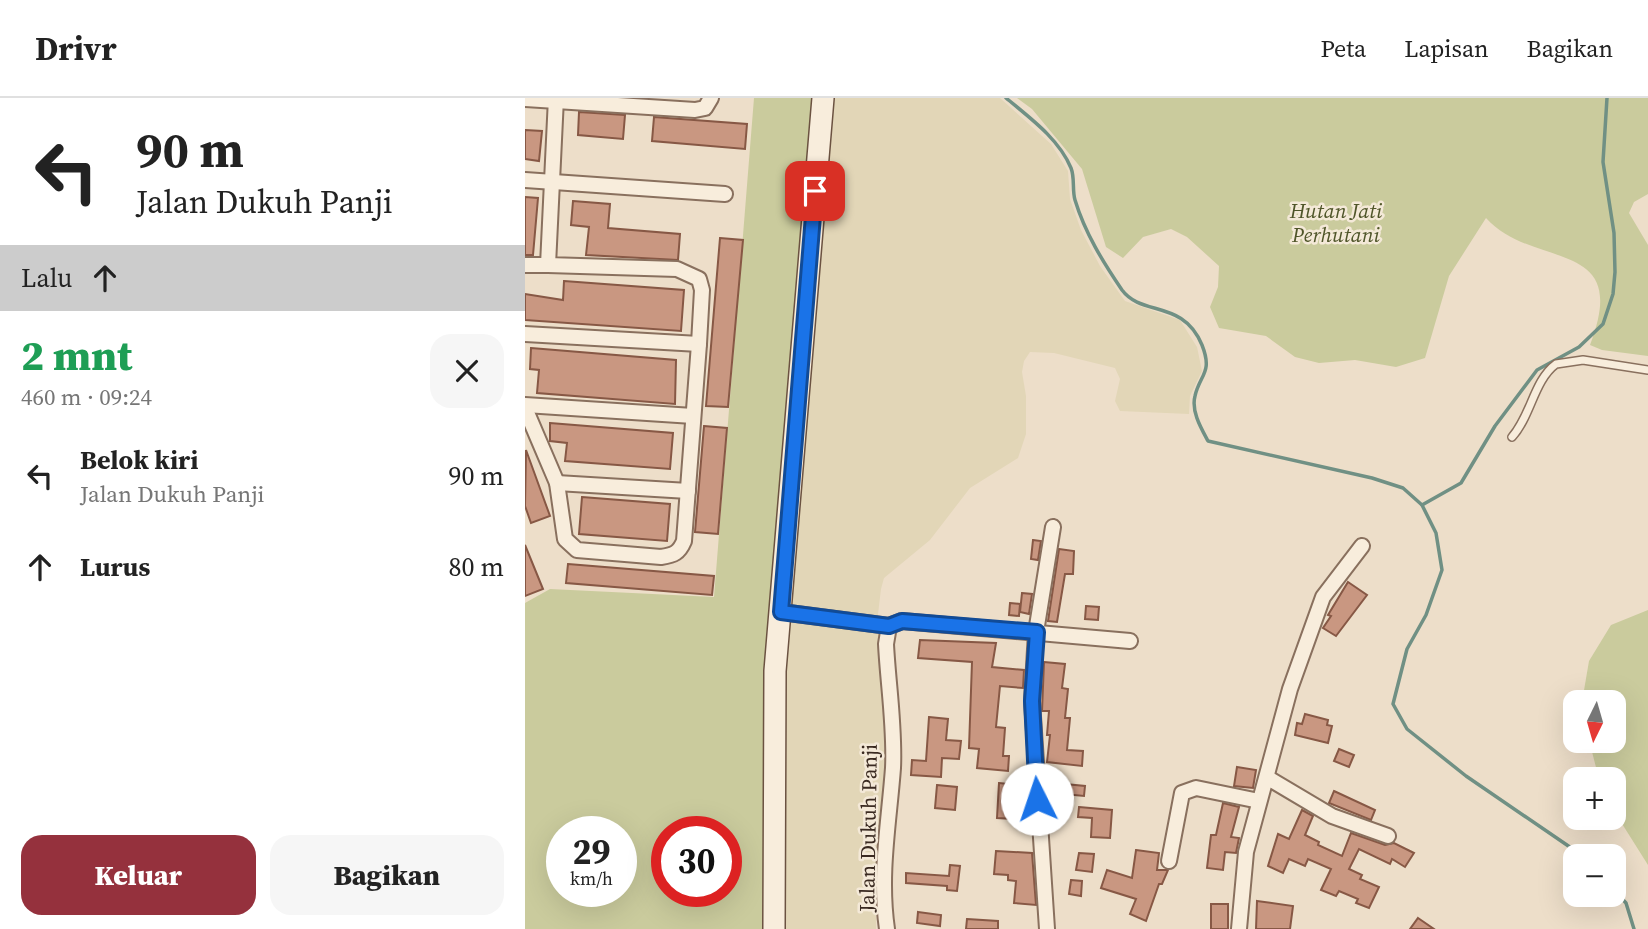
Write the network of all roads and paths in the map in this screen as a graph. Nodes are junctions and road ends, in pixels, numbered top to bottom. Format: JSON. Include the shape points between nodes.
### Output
{"nodes":[{"id":1,"x":711,"y":98,"type":"edge"},
{"id":2,"x":823,"y":98,"type":"edge"},
{"id":3,"x":525,"y":99,"type":"edge"},
{"id":4,"x":556,"y":100,"type":"edge"},
{"id":5,"x":640,"y":102,"type":"edge"},
{"id":6,"x":525,"y":180,"type":"edge"},
{"id":7,"x":552,"y":181,"type":"junction"},
{"id":8,"x":725,"y":194,"type":"dead end"},
{"id":9,"x":525,"y":265,"type":"edge"},
{"id":10,"x":548,"y":265,"type":"junction"},
{"id":11,"x":525,"y":334,"type":"edge"},
{"id":12,"x":699,"y":344,"type":"junction"},
{"id":13,"x":1648,"y":370,"type":"edge"},
{"id":14,"x":525,"y":406,"type":"edge"},
{"id":15,"x":693,"y":416,"type":"junction"},
{"id":16,"x":1512,"y":436,"type":"dead end"},
{"id":17,"x":557,"y":483,"type":"junction"},
{"id":18,"x":688,"y":491,"type":"junction"},
{"id":19,"x":1053,"y":527,"type":"dead end"},
{"id":20,"x":1362,"y":546,"type":"dead end"},
{"id":21,"x":781,"y":612,"type":"junction"},
{"id":22,"x":889,"y":626,"type":"junction"},
{"id":23,"x":1037,"y":632,"type":"junction"},
{"id":24,"x":1130,"y":641,"type":"dead end"},
{"id":25,"x":1268,"y":778,"type":"junction"},
{"id":26,"x":1259,"y":801,"type":"junction"},
{"id":27,"x":1388,"y":836,"type":"dead end"},
{"id":28,"x":1169,"y":861,"type":"dead end"},
{"id":29,"x":774,"y":929,"type":"edge"},
{"id":30,"x":887,"y":929,"type":"edge"},
{"id":31,"x":1047,"y":929,"type":"edge"},
{"id":32,"x":1239,"y":929,"type":"edge"}],
"edges":[{"from":1,"to":5,"type":"street","via":[[705,108],[695,110]]},
{"from":2,"to":21,"type":"main road"},
{"from":3,"to":4,"type":"street"},
{"from":4,"to":5,"type":"street"},
{"from":4,"to":7,"type":"street"},
{"from":6,"to":7,"type":"street"},
{"from":7,"to":8,"type":"street"},
{"from":7,"to":10,"type":"street"},
{"from":9,"to":10,"type":"street"},
{"from":10,"to":12,"type":"street","via":[[677,269],[693,274],[702,290]]},
{"from":11,"to":12,"type":"street"},
{"from":12,"to":15,"type":"street"},
{"from":13,"to":16,"type":"lane","via":[[1583,360],[1556,364]]},
{"from":14,"to":15,"type":"street"},
{"from":14,"to":17,"type":"street"},
{"from":15,"to":18,"type":"street"},
{"from":17,"to":18,"type":"street"},
{"from":17,"to":18,"type":"street","via":[[570,547],[661,557],[674,555],[684,541]]},
{"from":19,"to":23,"type":"street"},
{"from":20,"to":25,"type":"street","via":[[1323,597],[1290,689]]},
{"from":21,"to":22,"type":"street"},
{"from":21,"to":29,"type":"main road","via":[[775,671]]},
{"from":22,"to":23,"type":"street","via":[[902,621]]},
{"from":22,"to":30,"type":"street","name":"Jalan Dukuh Panji","via":[[886,644],[893,765],[885,840]]},
{"from":23,"to":24,"type":"street"},
{"from":23,"to":31,"type":"street","via":[[1032,701]]},
{"from":25,"to":26,"type":"street"},
{"from":25,"to":27,"type":"street","via":[[1332,816]]},
{"from":26,"to":28,"type":"street","via":[[1196,788],[1182,793]]},
{"from":26,"to":32,"type":"street","via":[[1246,852]]}]}
